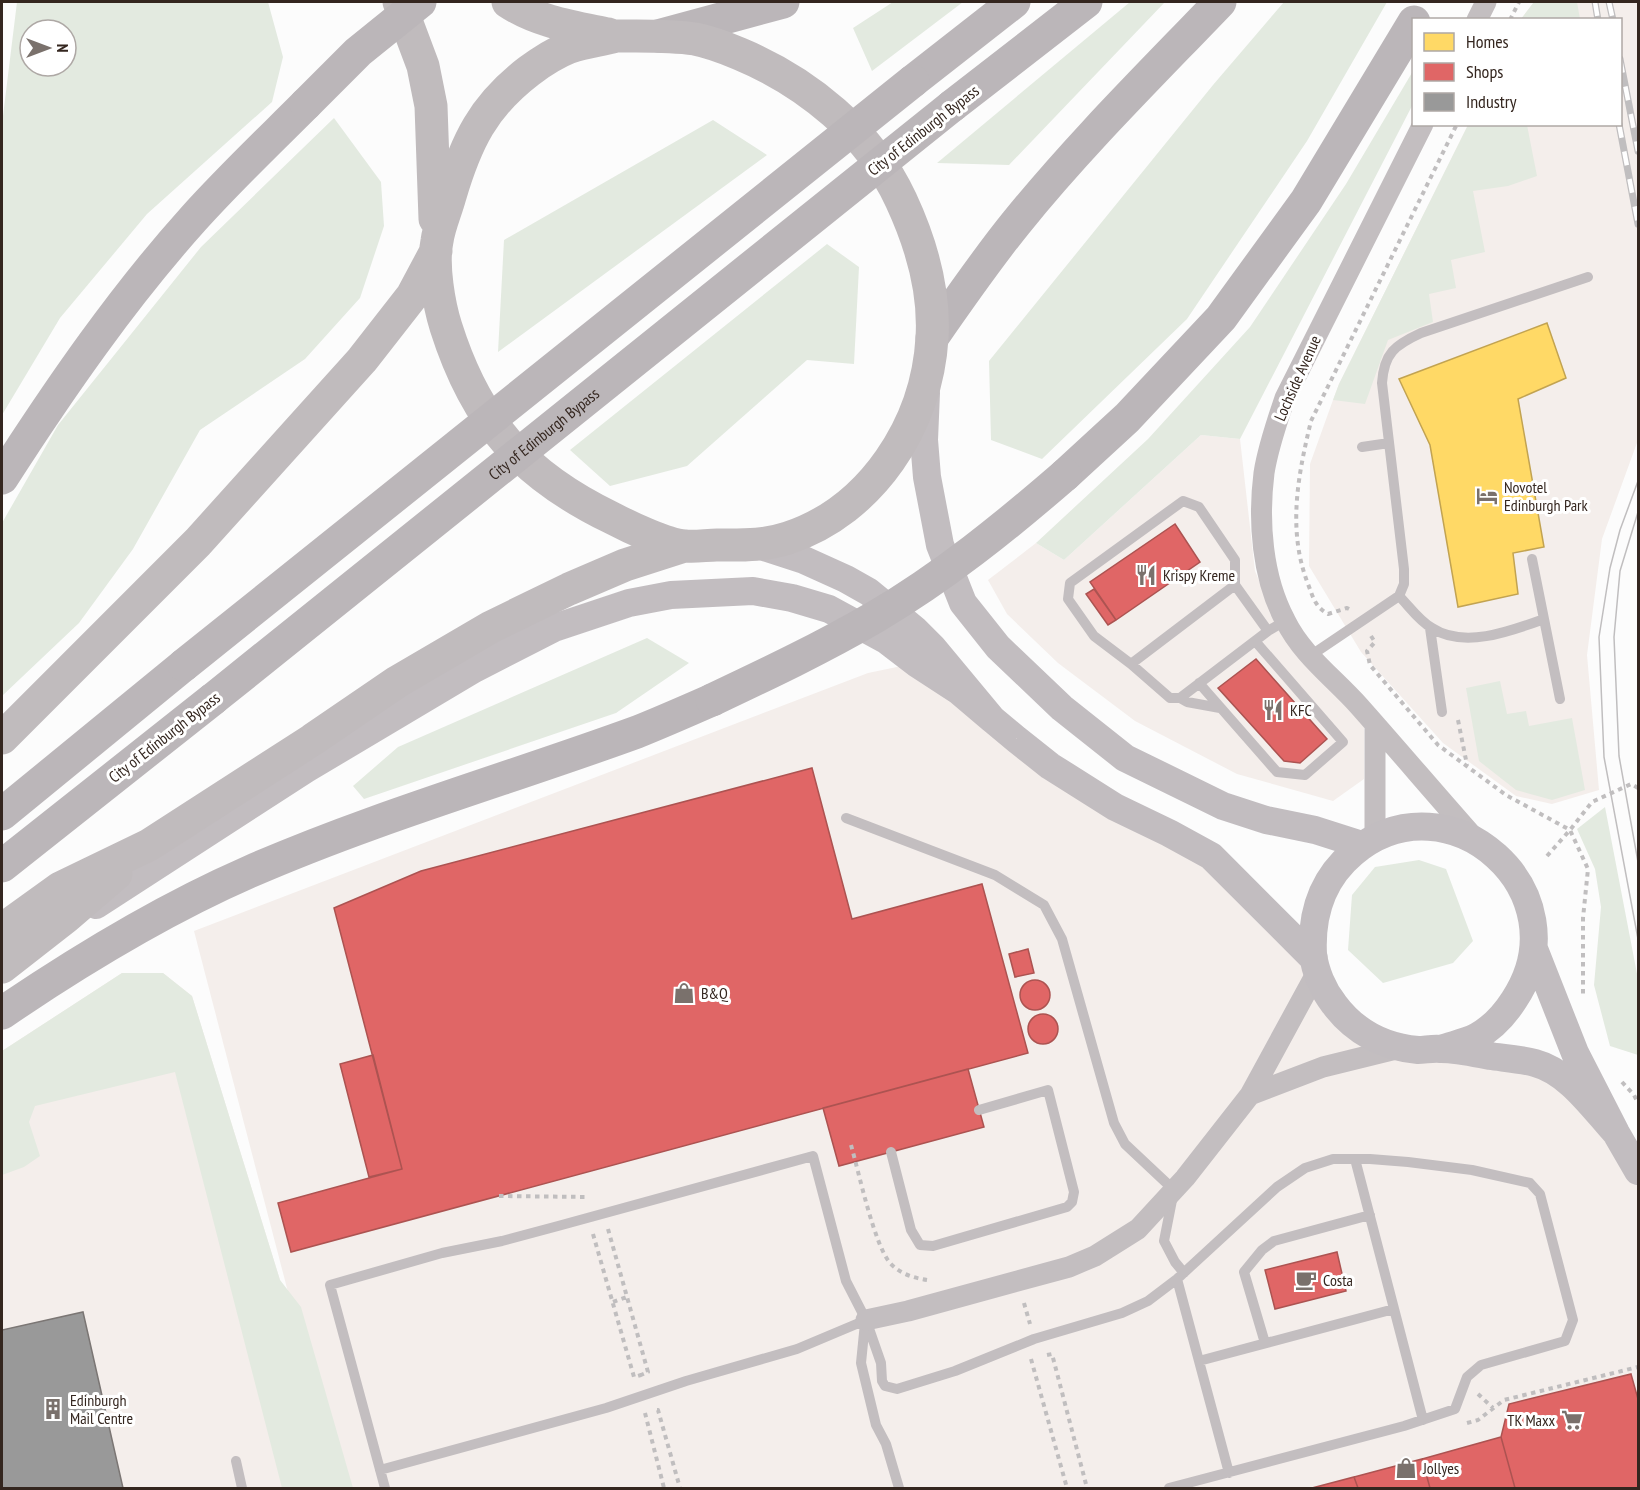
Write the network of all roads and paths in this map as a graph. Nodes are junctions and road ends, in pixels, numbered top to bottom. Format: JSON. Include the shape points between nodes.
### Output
{"nodes":[{"id":1,"x":399,"y":2,"type":"edge"},
{"id":2,"x":420,"y":2,"type":"edge"},
{"id":3,"x":508,"y":2,"type":"edge"},
{"id":4,"x":783,"y":2,"type":"edge"},
{"id":5,"x":1014,"y":2,"type":"edge"},
{"id":6,"x":1086,"y":2,"type":"edge"},
{"id":7,"x":1220,"y":2,"type":"edge"},
{"id":8,"x":1426,"y":2,"type":"edge"},
{"id":9,"x":1486,"y":2,"type":"edge"},
{"id":10,"x":1519,"y":2,"type":"edge"},
{"id":11,"x":1416,"y":18,"type":"edge"},
{"id":12,"x":1478,"y":18,"type":"edge"},
{"id":13,"x":1511,"y":18,"type":"edge"},
{"id":14,"x":1412,"y":24,"type":"edge"},
{"id":15,"x":616,"y":36,"type":"junction"},
{"id":16,"x":658,"y":36,"type":"junction"},
{"id":17,"x":1422,"y":126,"type":"edge"},
{"id":18,"x":436,"y":247,"type":"junction"},
{"id":19,"x":1588,"y":277,"type":"dead end"},
{"id":20,"x":932,"y":338,"type":"junction"},
{"id":21,"x":927,"y":379,"type":"junction"},
{"id":22,"x":1389,"y":443,"type":"junction"},
{"id":23,"x":1362,"y":447,"type":"dead end"},
{"id":24,"x":2,"y":478,"type":"edge"},
{"id":25,"x":758,"y":545,"type":"junction"},
{"id":26,"x":681,"y":546,"type":"junction"},
{"id":27,"x":1532,"y":559,"type":"dead end"},
{"id":28,"x":1235,"y":585,"type":"junction"},
{"id":29,"x":1398,"y":596,"type":"junction"},
{"id":30,"x":1544,"y":619,"type":"junction"},
{"id":31,"x":1276,"y":626,"type":"junction"},
{"id":32,"x":1430,"y":628,"type":"junction"},
{"id":33,"x":1255,"y":641,"type":"junction"},
{"id":34,"x":1310,"y":656,"type":"junction"},
{"id":35,"x":1131,"y":664,"type":"junction"},
{"id":36,"x":1199,"y":683,"type":"junction"},
{"id":37,"x":1180,"y":698,"type":"junction"},
{"id":38,"x":1560,"y":699,"type":"dead end"},
{"id":39,"x":1220,"y":708,"type":"junction"},
{"id":40,"x":1442,"y":712,"type":"joint"},
{"id":41,"x":992,"y":719,"type":"junction"},
{"id":42,"x":1376,"y":726,"type":"junction"},
{"id":43,"x":2,"y":738,"type":"edge"},
{"id":44,"x":1467,"y":767,"type":"dead end"},
{"id":45,"x":1638,"y":788,"type":"edge"},
{"id":46,"x":2,"y":814,"type":"edge"},
{"id":47,"x":846,"y":818,"type":"dead end"},
{"id":48,"x":1570,"y":830,"type":"junction"},
{"id":49,"x":1477,"y":841,"type":"junction"},
{"id":50,"x":1369,"y":842,"type":"junction"},
{"id":51,"x":1547,"y":856,"type":"dead end"},
{"id":52,"x":2,"y":866,"type":"edge"},
{"id":53,"x":1534,"y":949,"type":"junction"},
{"id":54,"x":6,"y":951,"type":"edge"},
{"id":55,"x":1315,"y":966,"type":"junction"},
{"id":56,"x":1583,"y":997,"type":"dead end"},
{"id":57,"x":2,"y":1013,"type":"edge"},
{"id":58,"x":1400,"y":1048,"type":"junction"},
{"id":59,"x":1441,"y":1048,"type":"junction"},
{"id":60,"x":1620,"y":1079,"type":"dead end"},
{"id":61,"x":1250,"y":1095,"type":"junction"},
{"id":62,"x":1638,"y":1103,"type":"edge"},
{"id":63,"x":979,"y":1110,"type":"dead end"},
{"id":64,"x":1616,"y":1133,"type":"junction"},
{"id":65,"x":891,"y":1152,"type":"dead end"},
{"id":66,"x":1355,"y":1159,"type":"junction"},
{"id":67,"x":1638,"y":1171,"type":"edge"},
{"id":68,"x":1174,"y":1190,"type":"junction"},
{"id":69,"x":499,"y":1196,"type":"dead end"},
{"id":70,"x":597,"y":1215,"type":"junction"},
{"id":71,"x":1370,"y":1215,"type":"junction"},
{"id":72,"x":1181,"y":1276,"type":"junction"},
{"id":73,"x":1029,"y":1278,"type":"junction"},
{"id":74,"x":627,"y":1297,"type":"junction"},
{"id":75,"x":613,"y":1302,"type":"junction"},
{"id":76,"x":1394,"y":1309,"type":"junction"},
{"id":77,"x":866,"y":1320,"type":"junction"},
{"id":78,"x":1034,"y":1339,"type":"junction"},
{"id":79,"x":1265,"y":1343,"type":"junction"},
{"id":80,"x":1199,"y":1361,"type":"junction"},
{"id":81,"x":1638,"y":1367,"type":"edge"},
{"id":82,"x":641,"y":1375,"type":"junction"},
{"id":83,"x":646,"y":1395,"type":"junction"},
{"id":84,"x":1493,"y":1408,"type":"dead end"},
{"id":85,"x":1423,"y":1420,"type":"junction"},
{"id":86,"x":236,"y":1461,"type":"dead end"},
{"id":87,"x":380,"y":1470,"type":"junction"},
{"id":88,"x":1229,"y":1473,"type":"junction"},
{"id":89,"x":242,"y":1488,"type":"edge"},
{"id":90,"x":385,"y":1488,"type":"edge"},
{"id":91,"x":664,"y":1488,"type":"edge"},
{"id":92,"x":680,"y":1488,"type":"edge"},
{"id":93,"x":899,"y":1488,"type":"edge"},
{"id":94,"x":1067,"y":1488,"type":"edge"},
{"id":95,"x":1087,"y":1488,"type":"edge"},
{"id":96,"x":1169,"y":1488,"type":"edge"}],
"edges":[{"from":1,"to":18,"type":"highway","via":[[423,66],[431,106]]},
{"from":2,"to":24,"type":"main road","bridge":true,"via":[[358,52],[194,218],[82,358]]},
{"from":3,"to":15,"type":"highway","via":[[552,22]]},
{"from":4,"to":16,"type":"main road"},
{"from":5,"to":46,"type":"main road","bridge":true},
{"from":6,"to":52,"type":"main road","name":"City of Edinburgh Bypass","bridge":true},
{"from":7,"to":20,"type":"main road","via":[[1078,150],[1010,231]]},
{"from":8,"to":11,"type":"main road"},
{"from":9,"to":12,"type":"street"},
{"from":10,"to":13,"type":"path"},
{"from":14,"to":57,"type":"main road","bridge":true,"via":[[1306,201],[1221,318],[1127,418],[1065,475],[983,543],[905,598],[832,641],[640,731],[354,829],[248,872],[160,915]]},
{"from":15,"to":16,"type":"highway"},
{"from":15,"to":18,"type":"highway","via":[[569,48],[544,60],[511,85],[489,109],[469,142]]},
{"from":16,"to":20,"type":"highway","via":[[698,39],[754,60],[803,86],[866,145],[894,185],[920,248],[932,304]]},
{"from":17,"to":31,"type":"street","name":"Lochside Avenue","via":[[1293,380],[1273,434],[1264,473],[1263,523]]},
{"from":18,"to":26,"type":"highway","via":[[439,306],[456,359],[479,406],[506,443],[549,482],[581,504]]},
{"from":18,"to":43,"type":"highway","via":[[412,296],[362,360],[198,542]]},
{"from":19,"to":22,"type":"lane","via":[[1401,342],[1389,354],[1383,369]]},
{"from":20,"to":21,"type":"highway"},
{"from":21,"to":25,"type":"highway","via":[[904,440],[873,481],[848,505],[815,526]]},
{"from":21,"to":50,"type":"street","via":[[926,468],[939,545],[963,603],[998,647],[1062,708],[1125,758],[1223,806],[1266,820]]},
{"from":22,"to":23,"type":"lane"},
{"from":22,"to":29,"type":"lane","via":[[1404,569],[1404,584]]},
{"from":25,"to":26,"type":"highway"},
{"from":25,"to":41,"type":"street","via":[[804,560],[869,592],[933,648]]},
{"from":26,"to":54,"type":"highway","via":[[569,589],[491,627],[398,682],[149,845],[60,888]]},
{"from":27,"to":30,"type":"lane"},
{"from":28,"to":31,"type":"lane"},
{"from":28,"to":35,"type":"lane"},
{"from":28,"to":35,"type":"lane","via":[[1235,560],[1199,507],[1183,501],[1070,583],[1068,599],[1094,636]]},
{"from":29,"to":32,"type":"lane"},
{"from":29,"to":34,"type":"lane"},
{"from":30,"to":32,"type":"lane","via":[[1507,631],[1458,638]]},
{"from":30,"to":38,"type":"lane"},
{"from":31,"to":33,"type":"lane"},
{"from":31,"to":34,"type":"street","name":"Lochside Avenue"},
{"from":32,"to":40,"type":"lane"},
{"from":33,"to":36,"type":"lane"},
{"from":33,"to":39,"type":"lane","via":[[1343,742],[1305,775],[1277,772]]},
{"from":34,"to":42,"type":"street","name":"Lochside Avenue"},
{"from":35,"to":37,"type":"lane","via":[[1170,698]]},
{"from":36,"to":37,"type":"lane"},
{"from":36,"to":39,"type":"lane"},
{"from":37,"to":39,"type":"lane"},
{"from":40,"to":44,"type":"path","via":[[1456,710]]},
{"from":41,"to":54,"type":"street","via":[[886,640],[829,609],[753,591],[671,595],[629,603],[554,628],[474,669]]},
{"from":41,"to":55,"type":"street","via":[[1050,766],[1086,789],[1211,856]]},
{"from":42,"to":49,"type":"street","name":"Lochside Avenue"},
{"from":42,"to":50,"type":"street"},
{"from":45,"to":48,"type":"path","via":[[1630,784],[1592,802]]},
{"from":47,"to":68,"type":"lane","via":[[995,875],[1044,905],[1062,939],[1114,1123],[1125,1144]]},
{"from":48,"to":51,"type":"path"},
{"from":48,"to":56,"type":"path","via":[[1588,869],[1583,918]]},
{"from":49,"to":50,"type":"street","via":[[1453,831],[1426,827],[1400,830]]},
{"from":49,"to":53,"type":"street","via":[[1501,859],[1520,884],[1532,913]]},
{"from":50,"to":55,"type":"street","via":[[1342,862],[1316,907],[1312,933]]},
{"from":53,"to":59,"type":"street","via":[[1524,984],[1504,1015],[1476,1037]]},
{"from":53,"to":64,"type":"street","via":[[1575,1053]]},
{"from":55,"to":58,"type":"street","via":[[1327,995],[1349,1021],[1370,1036]]},
{"from":55,"to":61,"type":"street"},
{"from":58,"to":59,"type":"street"},
{"from":58,"to":61,"type":"street","via":[[1323,1067]]},
{"from":59,"to":64,"type":"street","via":[[1535,1063],[1550,1069],[1572,1085]]},
{"from":60,"to":62,"type":"path"},
{"from":61,"to":68,"type":"street"},
{"from":63,"to":65,"type":"lane","via":[[1048,1090],[1074,1192],[1068,1207],[933,1246],[920,1245],[911,1230]]},
{"from":64,"to":67,"type":"street"},
{"from":66,"to":71,"type":"lane"},
{"from":66,"to":72,"type":"lane","via":[[1305,1168],[1277,1188]]},
{"from":66,"to":85,"type":"lane","via":[[1472,1170],[1530,1183],[1540,1194],[1573,1320],[1565,1341],[1481,1365],[1467,1377],[1455,1409]]},
{"from":68,"to":72,"type":"lane","via":[[1164,1241]]},
{"from":68,"to":73,"type":"street","via":[[1138,1229],[1095,1256]]},
{"from":69,"to":70,"type":"path","via":[[593,1197]]},
{"from":70,"to":77,"type":"lane","via":[[813,1156],[846,1281]]},
{"from":70,"to":87,"type":"lane","via":[[330,1285]]},
{"from":71,"to":76,"type":"lane"},
{"from":71,"to":79,"type":"lane","via":[[1274,1241],[1262,1250],[1244,1272]]},
{"from":72,"to":78,"type":"lane","via":[[1148,1301],[1122,1313]]},
{"from":72,"to":80,"type":"lane"},
{"from":73,"to":77,"type":"street"},
{"from":73,"to":78,"type":"path","via":[[1032,1289],[1021,1291]]},
{"from":74,"to":75,"type":"path"},
{"from":74,"to":75,"type":"path","via":[[608,1228],[601,1230],[593,1233]]},
{"from":74,"to":82,"type":"path","via":[[648,1372]]},
{"from":75,"to":82,"type":"path","via":[[634,1377]]},
{"from":76,"to":79,"type":"lane"},
{"from":76,"to":85,"type":"lane"},
{"from":77,"to":78,"type":"lane","via":[[881,1363],[882,1381],[897,1389]]},
{"from":77,"to":83,"type":"lane","via":[[797,1349]]},
{"from":77,"to":93,"type":"lane","via":[[861,1364],[876,1425]]},
{"from":79,"to":80,"type":"lane"},
{"from":80,"to":88,"type":"lane"},
{"from":81,"to":84,"type":"path","via":[[1504,1400]]},
{"from":82,"to":83,"type":"path"},
{"from":83,"to":87,"type":"lane"},
{"from":85,"to":88,"type":"lane"},
{"from":86,"to":89,"type":"lane"},
{"from":87,"to":90,"type":"lane"},
{"from":88,"to":96,"type":"lane"},
{"from":91,"to":92,"type":"path","via":[[644,1414],[658,1410]]},
{"from":94,"to":95,"type":"path","via":[[1030,1359],[1052,1354]]}]}
